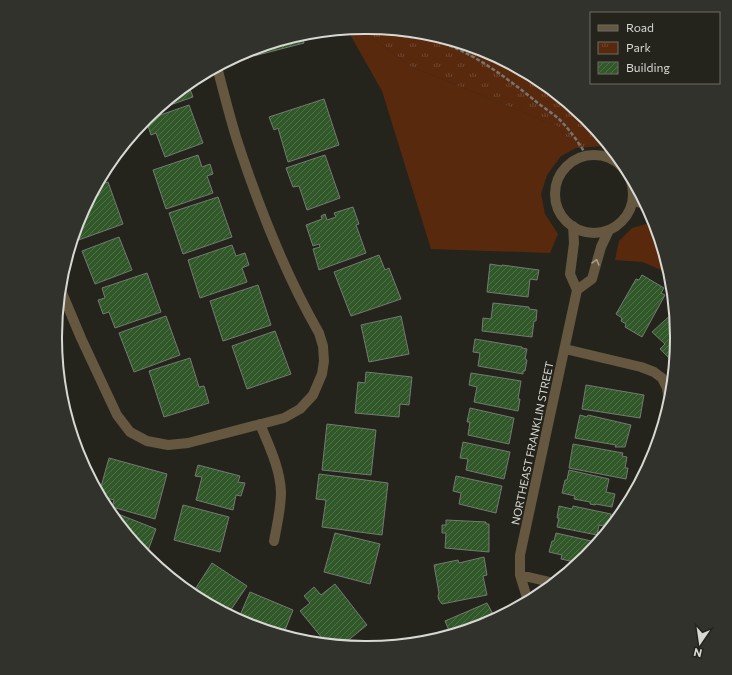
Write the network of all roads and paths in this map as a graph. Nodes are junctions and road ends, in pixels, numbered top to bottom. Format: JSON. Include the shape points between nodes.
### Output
{"nodes":[{"id":1,"x":442,"y":43,"type":"edge"},
{"id":2,"x":218,"y":73,"type":"edge"},
{"id":3,"x":587,"y":156,"type":"junction"},
{"id":4,"x":611,"y":160,"type":"edge"},
{"id":5,"x":633,"y":193,"type":"edge"},
{"id":6,"x":632,"y":201,"type":"junction"},
{"id":7,"x":638,"y":202,"type":"edge"},
{"id":8,"x":573,"y":226,"type":"junction"},
{"id":9,"x":609,"y":230,"type":"junction"},
{"id":10,"x":577,"y":290,"type":"junction"},
{"id":11,"x":65,"y":300,"type":"edge"},
{"id":12,"x":565,"y":349,"type":"junction"},
{"id":13,"x":666,"y":385,"type":"edge"},
{"id":14,"x":260,"y":424,"type":"junction"},
{"id":15,"x":274,"y":541,"type":"dead end"},
{"id":16,"x":520,"y":575,"type":"junction"},
{"id":17,"x":547,"y":581,"type":"edge"},
{"id":18,"x":526,"y":595,"type":"edge"}],
"edges":[{"from":1,"to":3,"type":"path","via":[[465,52],[510,80],[559,119]]},
{"from":2,"to":14,"type":"street","via":[[236,137],[268,225],[319,333],[324,354],[322,374],[313,395],[300,409],[284,418]]},
{"from":3,"to":4,"type":"street","via":[[595,155]]},
{"from":3,"to":8,"type":"street","via":[[567,166],[556,186],[559,208]]},
{"from":5,"to":6,"type":"street"},
{"from":6,"to":7,"type":"street"},
{"from":6,"to":9,"type":"street","via":[[627,215]]},
{"from":8,"to":9,"type":"street","via":[[590,232]]},
{"from":8,"to":10,"type":"street","via":[[570,274]]},
{"from":10,"to":9,"type":"street","one_way":true,"via":[[592,279]]},
{"from":10,"to":12,"type":"street","name":"NORTHEAST FRANKLIN STREET"},
{"from":11,"to":14,"type":"street","via":[[117,415],[130,432],[147,441],[168,445],[188,443]]},
{"from":12,"to":13,"type":"street","via":[[641,367],[654,372],[662,378]]},
{"from":12,"to":16,"type":"street","name":"NORTHEAST FRANKLIN STREET","via":[[520,555]]},
{"from":14,"to":15,"type":"street","via":[[279,478],[280,506]]},
{"from":16,"to":17,"type":"street"},
{"from":16,"to":18,"type":"street","name":"NORTHEAST FRANKLIN STREET"}]}
